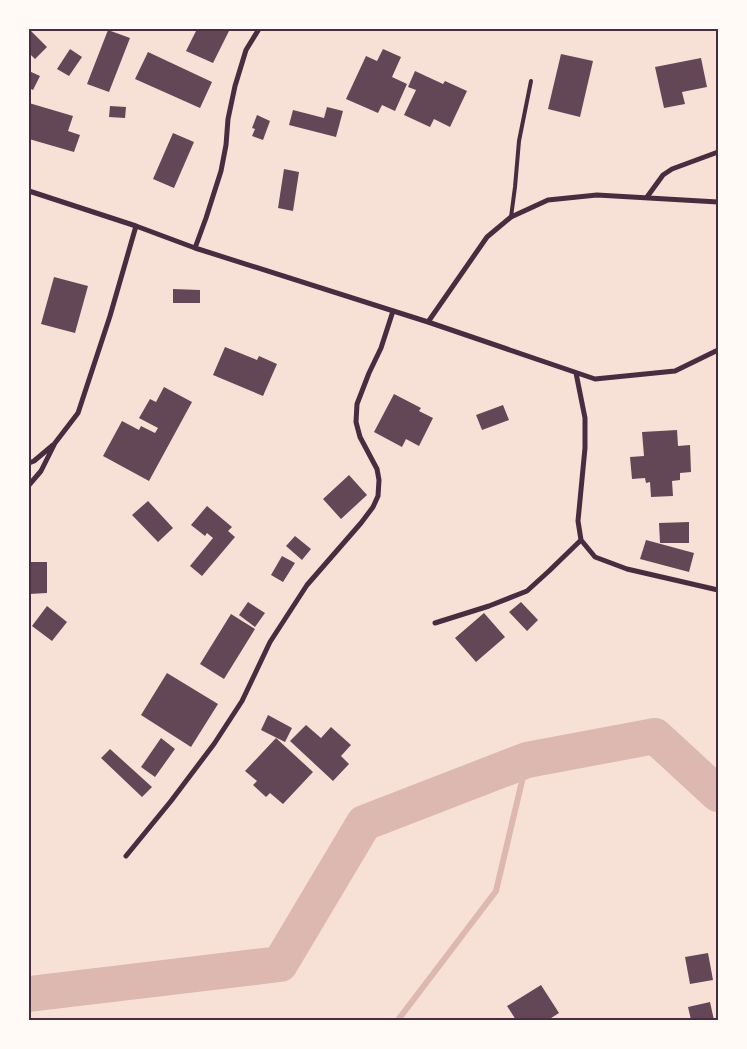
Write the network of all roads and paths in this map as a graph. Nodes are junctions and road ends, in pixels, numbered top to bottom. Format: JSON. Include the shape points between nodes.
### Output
{"nodes":[{"id":1,"x":259,"y":29,"type":"edge"},
{"id":2,"x":531,"y":80,"type":"dead end"},
{"id":3,"x":718,"y":152,"type":"edge"},
{"id":4,"x":29,"y":191,"type":"edge"},
{"id":5,"x":647,"y":197,"type":"junction"},
{"id":6,"x":718,"y":202,"type":"edge"},
{"id":7,"x":511,"y":217,"type":"junction"},
{"id":8,"x":136,"y":226,"type":"junction"},
{"id":9,"x":195,"y":248,"type":"junction"},
{"id":10,"x":393,"y":311,"type":"junction"},
{"id":11,"x":428,"y":322,"type":"junction"},
{"id":12,"x":718,"y":350,"type":"edge"},
{"id":13,"x":576,"y":373,"type":"junction"},
{"id":14,"x":55,"y":443,"type":"junction"},
{"id":15,"x":29,"y":463,"type":"edge"},
{"id":16,"x":29,"y":485,"type":"edge"},
{"id":17,"x":581,"y":540,"type":"junction"},
{"id":18,"x":718,"y":590,"type":"edge"},
{"id":19,"x":435,"y":623,"type":"dead end"},
{"id":20,"x":126,"y":856,"type":"dead end"}],
"edges":[{"from":1,"to":9,"type":"street","via":[[246,50],[235,86],[221,171]]},
{"from":2,"to":7,"type":"lane","via":[[519,141]]},
{"from":3,"to":5,"type":"street","via":[[663,174]]},
{"from":4,"to":8,"type":"street"},
{"from":5,"to":6,"type":"street"},
{"from":5,"to":7,"type":"street","via":[[597,194],[548,200]]},
{"from":7,"to":11,"type":"street","via":[[487,237]]},
{"from":8,"to":9,"type":"street"},
{"from":8,"to":14,"type":"street","via":[[78,413]]},
{"from":9,"to":10,"type":"street"},
{"from":10,"to":11,"type":"street"},
{"from":10,"to":20,"type":"street","via":[[357,404],[356,422],[360,437],[377,469],[379,480],[373,507],[307,585],[270,642],[242,701],[214,744]]},
{"from":11,"to":13,"type":"street"},
{"from":12,"to":13,"type":"street","via":[[675,371],[596,380]]},
{"from":13,"to":17,"type":"street","via":[[585,418],[578,521]]},
{"from":14,"to":15,"type":"street"},
{"from":14,"to":16,"type":"street","via":[[42,471]]},
{"from":17,"to":18,"type":"street","via":[[596,557],[627,569]]},
{"from":17,"to":19,"type":"street","via":[[527,590]]}]}
